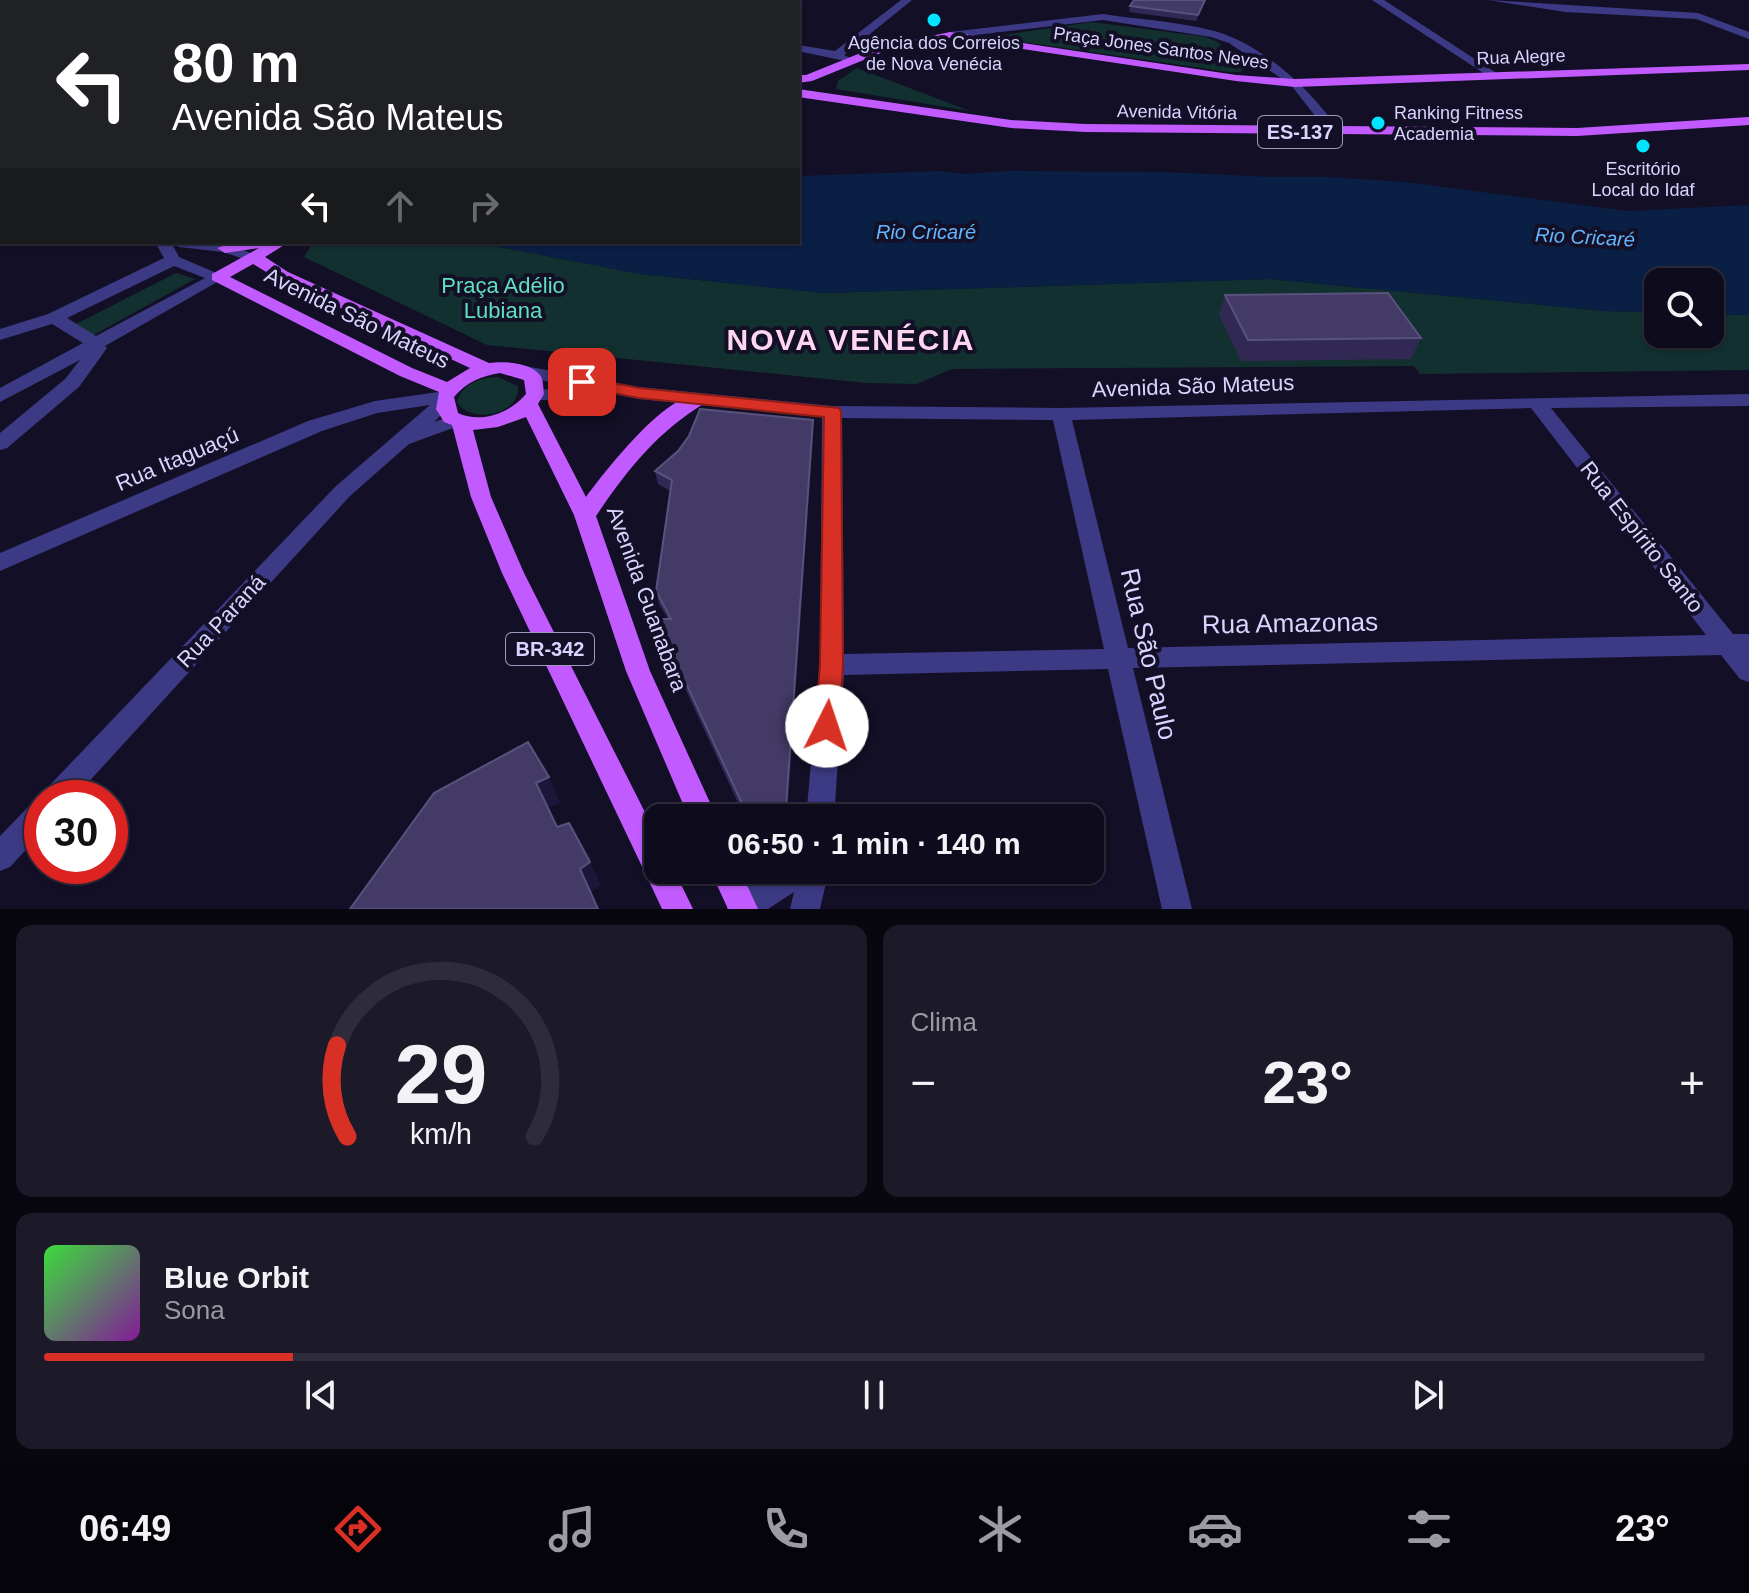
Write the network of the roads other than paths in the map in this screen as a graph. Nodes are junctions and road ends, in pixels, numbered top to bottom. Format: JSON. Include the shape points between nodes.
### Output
{"nodes":[{"id":1,"x":907,"y":0,"type":"edge"},
{"id":2,"x":1377,"y":0,"type":"edge"},
{"id":3,"x":1493,"y":0,"type":"edge"},
{"id":4,"x":1696,"y":0,"type":"edge"},
{"id":5,"x":1561,"y":5,"type":"edge"},
{"id":6,"x":1698,"y":16,"type":"junction"},
{"id":7,"x":950,"y":35,"type":"junction"},
{"id":8,"x":1749,"y":36,"type":"edge"},
{"id":9,"x":800,"y":48,"type":"edge"},
{"id":10,"x":842,"y":58,"type":"junction"},
{"id":11,"x":1749,"y":67,"type":"edge"},
{"id":12,"x":1495,"y":76,"type":"junction"},
{"id":13,"x":803,"y":79,"type":"edge"},
{"id":14,"x":1295,"y":83,"type":"junction"},
{"id":15,"x":800,"y":93,"type":"edge"},
{"id":16,"x":853,"y":100,"type":"junction"},
{"id":17,"x":1749,"y":121,"type":"edge"},
{"id":18,"x":1335,"y":132,"type":"junction"},
{"id":19,"x":164,"y":244,"type":"edge"},
{"id":20,"x":194,"y":244,"type":"edge"},
{"id":21,"x":254,"y":244,"type":"edge"},
{"id":22,"x":279,"y":244,"type":"edge"},
{"id":23,"x":283,"y":244,"type":"edge"},
{"id":24,"x":225,"y":248,"type":"junction"},
{"id":25,"x":253,"y":257,"type":"junction"},
{"id":26,"x":173,"y":260,"type":"junction"},
{"id":27,"x":282,"y":275,"type":"junction"},
{"id":28,"x":218,"y":277,"type":"junction"},
{"id":29,"x":54,"y":318,"type":"junction"},
{"id":30,"x":0,"y":335,"type":"edge"},
{"id":31,"x":95,"y":343,"type":"junction"},
{"id":32,"x":486,"y":369,"type":"junction"},
{"id":33,"x":525,"y":372,"type":"junction"},
{"id":34,"x":639,"y":393,"type":"junction"},
{"id":35,"x":0,"y":396,"type":"edge"},
{"id":36,"x":446,"y":397,"type":"junction"},
{"id":37,"x":532,"y":399,"type":"junction"},
{"id":38,"x":698,"y":399,"type":"junction"},
{"id":39,"x":1749,"y":400,"type":"edge"},
{"id":40,"x":1536,"y":402,"type":"junction"},
{"id":41,"x":832,"y":412,"type":"junction"},
{"id":42,"x":1061,"y":414,"type":"junction"},
{"id":43,"x":459,"y":421,"type":"junction"},
{"id":44,"x":0,"y":443,"type":"edge"},
{"id":45,"x":390,"y":448,"type":"junction"},
{"id":46,"x":585,"y":515,"type":"junction"},
{"id":47,"x":0,"y":562,"type":"edge"},
{"id":48,"x":1738,"y":644,"type":"edge"},
{"id":49,"x":1119,"y":657,"type":"junction"},
{"id":50,"x":832,"y":665,"type":"junction"},
{"id":51,"x":1749,"y":672,"type":"edge"},
{"id":52,"x":73,"y":780,"type":"edge"},
{"id":53,"x":697,"y":804,"type":"edge"},
{"id":54,"x":821,"y":804,"type":"edge"},
{"id":55,"x":24,"y":831,"type":"edge"},
{"id":56,"x":644,"y":840,"type":"edge"},
{"id":57,"x":0,"y":857,"type":"edge"},
{"id":58,"x":666,"y":884,"type":"edge"},
{"id":59,"x":731,"y":884,"type":"edge"},
{"id":60,"x":780,"y":884,"type":"edge"},
{"id":61,"x":811,"y":884,"type":"edge"},
{"id":62,"x":742,"y":908,"type":"edge"},
{"id":63,"x":678,"y":909,"type":"edge"},
{"id":64,"x":805,"y":909,"type":"edge"},
{"id":65,"x":1177,"y":909,"type":"edge"}],
"edges":[{"from":1,"to":10,"type":"street"},
{"from":2,"to":12,"type":"street"},
{"from":3,"to":5,"type":"street"},
{"from":4,"to":6,"type":"street"},
{"from":5,"to":6,"type":"street"},
{"from":6,"to":8,"type":"street"},
{"from":7,"to":10,"type":"main road"},
{"from":7,"to":14,"type":"main road","name":"Praça Jones Santos Neves"},
{"from":7,"to":14,"type":"street","name":"Praça Jones Santos Neves","via":[[1104,12],[1223,37]]},
{"from":9,"to":10,"type":"street"},
{"from":10,"to":13,"type":"main road"},
{"from":11,"to":12,"type":"main road","name":"Rua Alegre"},
{"from":12,"to":14,"type":"main road","name":"Rua Alegre"},
{"from":13,"to":16,"type":"main road"},
{"from":14,"to":18,"type":"street"},
{"from":15,"to":16,"type":"main road","name":"Avenida Vitória","number":"ES-137"},
{"from":16,"to":18,"type":"main road","name":"Avenida Vitória","number":"ES-137","via":[[1011,124]]},
{"from":17,"to":18,"type":"main road","name":"Avenida Vitória","number":"ES-137","via":[[1577,132]]},
{"from":19,"to":26,"type":"street"},
{"from":20,"to":24,"type":"street","name":"Avenida São Mateus"},
{"from":21,"to":24,"type":"main road"},
{"from":22,"to":25,"type":"main road"},
{"from":23,"to":27,"type":"main road"},
{"from":24,"to":25,"type":"street","name":"Avenida São Mateus"},
{"from":25,"to":27,"type":"main road","name":"Avenida São Mateus"},
{"from":25,"to":28,"type":"main road"},
{"from":26,"to":28,"type":"street","name":"Avenida São Mateus"},
{"from":26,"to":29,"type":"street"},
{"from":27,"to":32,"type":"main road","name":"Avenida São Mateus"},
{"from":28,"to":31,"type":"street"},
{"from":28,"to":36,"type":"main road","name":"Avenida São Mateus"},
{"from":29,"to":30,"type":"street"},
{"from":29,"to":31,"type":"street"},
{"from":31,"to":35,"type":"street"},
{"from":31,"to":44,"type":"street","via":[[98,348],[82,372]]},
{"from":32,"to":33,"type":"main road"},
{"from":32,"to":36,"type":"main road","via":[[459,381]]},
{"from":33,"to":34,"type":"street","name":"Avenida São Mateus"},
{"from":33,"to":37,"type":"main road","number":"BR-342","via":[[537,386]]},
{"from":34,"to":37,"type":"street","name":"Avenida São Mateus"},
{"from":34,"to":38,"type":"street","name":"Avenida São Mateus"},
{"from":36,"to":43,"type":"main road","number":"BR-342","via":[[450,415]]},
{"from":36,"to":45,"type":"street","name":"Rua Paraná"},
{"from":36,"to":47,"type":"street","name":"Rua Itaguaçú","via":[[375,407],[315,426]]},
{"from":37,"to":43,"type":"main road","via":[[505,419]]},
{"from":37,"to":46,"type":"main road","name":"Avenida Guanabara","number":"BR-342"},
{"from":38,"to":41,"type":"street","name":"Avenida São Mateus"},
{"from":38,"to":46,"type":"main road","via":[[638,443]]},
{"from":39,"to":40,"type":"street","name":"Avenida São Mateus"},
{"from":40,"to":42,"type":"street","name":"Avenida São Mateus"},
{"from":40,"to":48,"type":"street","name":"Rua Espírito Santo"},
{"from":41,"to":42,"type":"street","name":"Avenida São Mateus"},
{"from":41,"to":50,"type":"street"},
{"from":42,"to":49,"type":"street","name":"Rua São Paulo"},
{"from":43,"to":45,"type":"street","name":"Rua Paraná"},
{"from":43,"to":56,"type":"main road","number":"BR-342","via":[[481,497],[513,573]]},
{"from":45,"to":52,"type":"street","name":"Rua Paraná","via":[[343,491]]},
{"from":46,"to":53,"type":"main road","name":"Avenida Guanabara","number":"BR-342","via":[[638,671]]},
{"from":48,"to":49,"type":"street","name":"Rua Amazonas"},
{"from":48,"to":51,"type":"street","name":"Rua Espírito Santo"},
{"from":49,"to":50,"type":"street","name":"Rua Amazonas"},
{"from":49,"to":65,"type":"street","name":"Rua São Paulo"},
{"from":50,"to":54,"type":"street"},
{"from":55,"to":57,"type":"street"},
{"from":58,"to":63,"type":"main road","number":"BR-342"},
{"from":59,"to":62,"type":"main road"},
{"from":60,"to":62,"type":"street"},
{"from":61,"to":64,"type":"street"}]}
